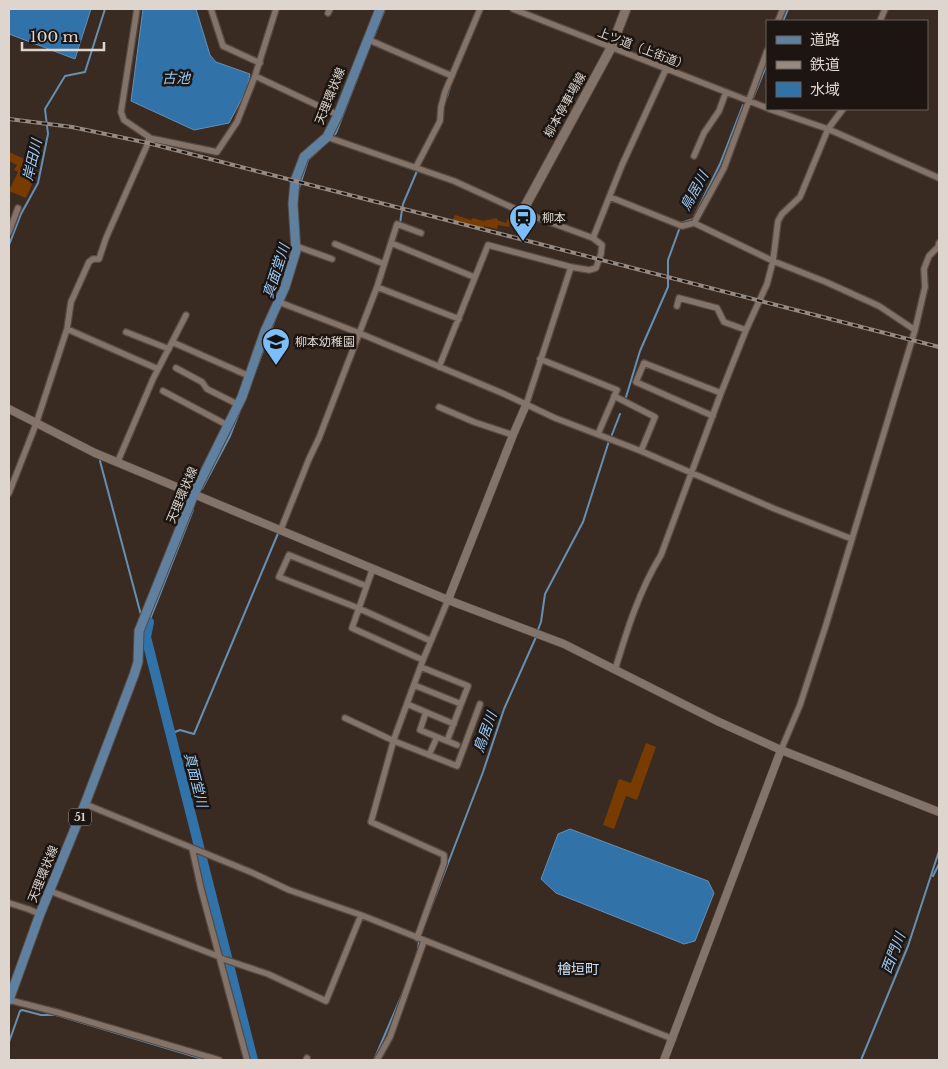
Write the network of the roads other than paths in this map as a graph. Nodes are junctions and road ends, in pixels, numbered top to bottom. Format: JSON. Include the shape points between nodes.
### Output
{"nodes":[{"id":1,"x":137,"y":9,"type":"edge"},
{"id":2,"x":211,"y":9,"type":"edge"},
{"id":3,"x":276,"y":9,"type":"edge"},
{"id":4,"x":380,"y":9,"type":"edge"},
{"id":5,"x":480,"y":9,"type":"edge"},
{"id":6,"x":513,"y":9,"type":"edge"},
{"id":7,"x":626,"y":9,"type":"edge"},
{"id":8,"x":367,"y":39,"type":"junction"},
{"id":9,"x":611,"y":48,"type":"junction"},
{"id":10,"x":766,"y":54,"type":"edge"},
{"id":11,"x":260,"y":63,"type":"junction"},
{"id":12,"x":666,"y":69,"type":"junction"},
{"id":13,"x":256,"y":76,"type":"junction"},
{"id":14,"x":452,"y":76,"type":"junction"},
{"id":15,"x":726,"y":92,"type":"junction"},
{"id":16,"x":748,"y":101,"type":"junction"},
{"id":17,"x":766,"y":107,"type":"edge"},
{"id":18,"x":773,"y":110,"type":"edge"},
{"id":19,"x":842,"y":110,"type":"edge"},
{"id":20,"x":338,"y":114,"type":"junction"},
{"id":21,"x":828,"y":130,"type":"junction"},
{"id":22,"x":327,"y":137,"type":"junction"},
{"id":23,"x":149,"y":138,"type":"junction"},
{"id":24,"x":694,"y":156,"type":"dead end"},
{"id":25,"x":416,"y":167,"type":"junction"},
{"id":26,"x":939,"y":178,"type":"edge"},
{"id":27,"x":610,"y":197,"type":"junction"},
{"id":28,"x":18,"y":208,"type":"dead end"},
{"id":29,"x":522,"y":212,"type":"junction"},
{"id":30,"x":694,"y":223,"type":"junction"},
{"id":31,"x":9,"y":232,"type":"edge"},
{"id":32,"x":421,"y":233,"type":"dead end"},
{"id":33,"x":593,"y":238,"type":"junction"},
{"id":34,"x":391,"y":243,"type":"junction"},
{"id":35,"x":939,"y":243,"type":"edge"},
{"id":36,"x":336,"y":244,"type":"dead end"},
{"id":37,"x":296,"y":246,"type":"junction"},
{"id":38,"x":332,"y":260,"type":"dead end"},
{"id":39,"x":773,"y":261,"type":"junction"},
{"id":40,"x":384,"y":264,"type":"junction"},
{"id":41,"x":571,"y":267,"type":"junction"},
{"id":42,"x":474,"y":277,"type":"junction"},
{"id":43,"x":377,"y":288,"type":"junction"},
{"id":44,"x":279,"y":302,"type":"junction"},
{"id":45,"x":677,"y":306,"type":"dead end"},
{"id":46,"x":186,"y":315,"type":"dead end"},
{"id":47,"x":459,"y":319,"type":"junction"},
{"id":48,"x":67,"y":329,"type":"junction"},
{"id":49,"x":746,"y":330,"type":"junction"},
{"id":50,"x":915,"y":330,"type":"junction"},
{"id":51,"x":126,"y":332,"type":"dead end"},
{"id":52,"x":358,"y":333,"type":"junction"},
{"id":53,"x":172,"y":342,"type":"junction"},
{"id":54,"x":169,"y":349,"type":"junction"},
{"id":55,"x":540,"y":359,"type":"junction"},
{"id":56,"x":439,"y":367,"type":"junction"},
{"id":57,"x":176,"y":368,"type":"dead end"},
{"id":58,"x":158,"y":369,"type":"junction"},
{"id":59,"x":250,"y":376,"type":"junction"},
{"id":60,"x":163,"y":391,"type":"dead end"},
{"id":61,"x":721,"y":393,"type":"junction"},
{"id":62,"x":614,"y":396,"type":"junction"},
{"id":63,"x":239,"y":405,"type":"junction"},
{"id":64,"x":526,"y":405,"type":"junction"},
{"id":65,"x":440,"y":407,"type":"dead end"},
{"id":66,"x":9,"y":409,"type":"edge"},
{"id":67,"x":713,"y":416,"type":"junction"},
{"id":68,"x":36,"y":424,"type":"junction"},
{"id":69,"x":229,"y":426,"type":"junction"},
{"id":70,"x":598,"y":434,"type":"junction"},
{"id":71,"x":512,"y":435,"type":"junction"},
{"id":72,"x":641,"y":451,"type":"junction"},
{"id":73,"x":118,"y":461,"type":"junction"},
{"id":74,"x":693,"y":472,"type":"junction"},
{"id":75,"x":9,"y":493,"type":"edge"},
{"id":76,"x":194,"y":494,"type":"junction"},
{"id":77,"x":281,"y":529,"type":"junction"},
{"id":78,"x":852,"y":539,"type":"junction"},
{"id":79,"x":373,"y":568,"type":"junction"},
{"id":80,"x":366,"y":586,"type":"junction"},
{"id":81,"x":448,"y":600,"type":"junction"},
{"id":82,"x":358,"y":608,"type":"junction"},
{"id":83,"x":431,"y":641,"type":"junction"},
{"id":84,"x":423,"y":660,"type":"junction"},
{"id":85,"x":421,"y":668,"type":"junction"},
{"id":86,"x":615,"y":670,"type":"junction"},
{"id":87,"x":414,"y":685,"type":"junction"},
{"id":88,"x":407,"y":704,"type":"junction"},
{"id":89,"x":462,"y":704,"type":"junction"},
{"id":90,"x":480,"y":704,"type":"dead end"},
{"id":91,"x":426,"y":712,"type":"junction"},
{"id":92,"x":345,"y":718,"type":"dead end"},
{"id":93,"x":454,"y":724,"type":"junction"},
{"id":94,"x":437,"y":737,"type":"junction"},
{"id":95,"x":394,"y":741,"type":"junction"},
{"id":96,"x":448,"y":741,"type":"junction"},
{"id":97,"x":457,"y":745,"type":"dead end"},
{"id":98,"x":781,"y":750,"type":"junction"},
{"id":99,"x":429,"y":755,"type":"junction"},
{"id":100,"x":85,"y":804,"type":"junction"},
{"id":101,"x":939,"y":812,"type":"edge"},
{"id":102,"x":193,"y":849,"type":"junction"},
{"id":103,"x":50,"y":891,"type":"junction"},
{"id":104,"x":9,"y":903,"type":"edge"},
{"id":105,"x":40,"y":914,"type":"junction"},
{"id":106,"x":361,"y":915,"type":"junction"},
{"id":107,"x":417,"y":938,"type":"junction"},
{"id":108,"x":424,"y":941,"type":"junction"},
{"id":109,"x":221,"y":958,"type":"junction"},
{"id":110,"x":9,"y":1000,"type":"edge"},
{"id":111,"x":673,"y":1039,"type":"junction"},
{"id":112,"x":196,"y":1057,"type":"edge"},
{"id":113,"x":219,"y":1060,"type":"edge"},
{"id":114,"x":247,"y":1060,"type":"edge"},
{"id":115,"x":377,"y":1060,"type":"edge"},
{"id":116,"x":664,"y":1060,"type":"edge"}],
"edges":[{"from":1,"to":23,"type":"street","via":[[121,112],[124,120]]},
{"from":2,"to":11,"type":"street","via":[[223,46]]},
{"from":3,"to":11,"type":"street"},
{"from":4,"to":8,"type":"main road","name":"天理環状線","number":"51"},
{"from":5,"to":14,"type":"street"},
{"from":6,"to":9,"type":"street","name":"上ツ道（上街道）"},
{"from":7,"to":9,"type":"main road","name":"柳本停車場線"},
{"from":8,"to":14,"type":"street"},
{"from":8,"to":20,"type":"main road","name":"天理環状線","number":"51"},
{"from":9,"to":12,"type":"street","name":"上ツ道（上街道）"},
{"from":9,"to":29,"type":"main road","name":"柳本停車場線"},
{"from":10,"to":16,"type":"street"},
{"from":11,"to":13,"type":"street"},
{"from":12,"to":15,"type":"street","name":"上ツ道（上街道）"},
{"from":12,"to":27,"type":"street","via":[[638,126]]},
{"from":13,"to":20,"type":"street"},
{"from":13,"to":23,"type":"street","via":[[237,122],[217,152]]},
{"from":14,"to":25,"type":"street","via":[[441,107],[440,121]]},
{"from":15,"to":16,"type":"street","name":"上ツ道（上街道）"},
{"from":15,"to":24,"type":"street"},
{"from":16,"to":17,"type":"street","name":"上ツ道（上街道）"},
{"from":16,"to":30,"type":"street","via":[[724,168]]},
{"from":18,"to":21,"type":"street","name":"上ツ道（上街道）"},
{"from":19,"to":21,"type":"street"},
{"from":20,"to":22,"type":"main road","name":"天理環状線","number":"51"},
{"from":21,"to":26,"type":"street","name":"上ツ道（上街道）"},
{"from":21,"to":39,"type":"street","via":[[800,197],[778,221]]},
{"from":22,"to":25,"type":"street"},
{"from":22,"to":37,"type":"main road","name":"天理環状線","number":"51","via":[[304,157],[295,181]]},
{"from":23,"to":48,"type":"street","via":[[98,259],[90,262],[74,295]]},
{"from":25,"to":29,"type":"street"},
{"from":27,"to":30,"type":"street","via":[[681,225]]},
{"from":27,"to":33,"type":"street"},
{"from":28,"to":31,"type":"street"},
{"from":29,"to":33,"type":"street"},
{"from":30,"to":39,"type":"street"},
{"from":32,"to":34,"type":"street","via":[[398,224]]},
{"from":33,"to":41,"type":"street","via":[[602,246],[596,268]]},
{"from":34,"to":40,"type":"street"},
{"from":34,"to":42,"type":"street"},
{"from":35,"to":50,"type":"street","via":[[924,269],[925,287]]},
{"from":36,"to":40,"type":"street"},
{"from":37,"to":38,"type":"street"},
{"from":37,"to":44,"type":"main road","name":"天理環状線","number":"51"},
{"from":39,"to":49,"type":"street","via":[[761,301]]},
{"from":39,"to":50,"type":"street","via":[[879,306]]},
{"from":40,"to":43,"type":"street"},
{"from":41,"to":42,"type":"street","via":[[488,245]]},
{"from":41,"to":55,"type":"street"},
{"from":42,"to":47,"type":"street"},
{"from":43,"to":47,"type":"street"},
{"from":43,"to":52,"type":"street"},
{"from":44,"to":52,"type":"street"},
{"from":44,"to":59,"type":"main road","name":"天理環状線","number":"51"},
{"from":45,"to":49,"type":"street","via":[[679,298],[717,308],[724,322]]},
{"from":46,"to":53,"type":"street"},
{"from":47,"to":56,"type":"street"},
{"from":48,"to":58,"type":"street"},
{"from":48,"to":68,"type":"street"},
{"from":49,"to":61,"type":"street"},
{"from":50,"to":78,"type":"street"},
{"from":51,"to":54,"type":"street"},
{"from":52,"to":56,"type":"street"},
{"from":52,"to":77,"type":"street"},
{"from":53,"to":54,"type":"street"},
{"from":53,"to":59,"type":"street"},
{"from":54,"to":58,"type":"street"},
{"from":55,"to":62,"type":"street","via":[[617,390]]},
{"from":55,"to":64,"type":"street"},
{"from":56,"to":64,"type":"street"},
{"from":57,"to":63,"type":"street"},
{"from":58,"to":73,"type":"street"},
{"from":59,"to":63,"type":"main road","name":"天理環状線","number":"51"},
{"from":60,"to":69,"type":"street"},
{"from":61,"to":67,"type":"street"},
{"from":61,"to":67,"type":"street","via":[[644,363],[636,382]]},
{"from":62,"to":70,"type":"street"},
{"from":62,"to":72,"type":"street","via":[[655,417]]},
{"from":63,"to":69,"type":"main road","name":"天理環状線","number":"51"},
{"from":64,"to":70,"type":"street"},
{"from":64,"to":71,"type":"street"},
{"from":65,"to":71,"type":"street"},
{"from":66,"to":68,"type":"street"},
{"from":67,"to":74,"type":"street"},
{"from":68,"to":73,"type":"street"},
{"from":68,"to":75,"type":"street"},
{"from":69,"to":76,"type":"main road","name":"天理環状線","number":"51"},
{"from":70,"to":72,"type":"street"},
{"from":71,"to":81,"type":"street"},
{"from":72,"to":74,"type":"street"},
{"from":73,"to":76,"type":"street"},
{"from":74,"to":78,"type":"street"},
{"from":74,"to":86,"type":"street","via":[[661,556],[649,575],[631,619]]},
{"from":76,"to":77,"type":"street"},
{"from":76,"to":100,"type":"main road","name":"天理環状線","number":"51","via":[[139,631],[134,676]]},
{"from":77,"to":79,"type":"street"},
{"from":78,"to":98,"type":"street","via":[[800,705]]},
{"from":79,"to":80,"type":"street"},
{"from":79,"to":81,"type":"street"},
{"from":80,"to":82,"type":"street"},
{"from":80,"to":82,"type":"street","via":[[288,555],[279,577]]},
{"from":81,"to":83,"type":"street"},
{"from":81,"to":86,"type":"street","via":[[564,644]]},
{"from":82,"to":83,"type":"street"},
{"from":82,"to":84,"type":"street","via":[[352,628]]},
{"from":83,"to":84,"type":"street"},
{"from":84,"to":85,"type":"street"},
{"from":85,"to":87,"type":"street"},
{"from":85,"to":89,"type":"street","via":[[468,686]]},
{"from":86,"to":98,"type":"street"},
{"from":87,"to":88,"type":"street"},
{"from":87,"to":89,"type":"street"},
{"from":88,"to":91,"type":"street"},
{"from":88,"to":95,"type":"street"},
{"from":89,"to":93,"type":"street"},
{"from":90,"to":99,"type":"street","via":[[457,766]]},
{"from":91,"to":93,"type":"street"},
{"from":91,"to":94,"type":"street","via":[[420,730]]},
{"from":92,"to":95,"type":"street"},
{"from":93,"to":96,"type":"street"},
{"from":94,"to":96,"type":"street"},
{"from":94,"to":99,"type":"street"},
{"from":95,"to":99,"type":"street"},
{"from":95,"to":107,"type":"street","via":[[371,822],[444,855]]},
{"from":96,"to":97,"type":"street"},
{"from":98,"to":101,"type":"street"},
{"from":98,"to":111,"type":"street"},
{"from":100,"to":102,"type":"street"},
{"from":100,"to":103,"type":"main road","name":"天理環状線","number":"51"},
{"from":102,"to":106,"type":"street","via":[[303,896]]},
{"from":102,"to":109,"type":"street"},
{"from":103,"to":105,"type":"main road","name":"天理環状線","number":"51"},
{"from":103,"to":109,"type":"street"},
{"from":104,"to":105,"type":"street"},
{"from":105,"to":110,"type":"main road","name":"天理環状線","number":"51"},
{"from":106,"to":107,"type":"street"},
{"from":106,"to":109,"type":"street","via":[[326,1001],[268,974]]},
{"from":107,"to":108,"type":"street"},
{"from":108,"to":111,"type":"street"},
{"from":108,"to":115,"type":"street","via":[[390,1037]]},
{"from":109,"to":114,"type":"street"},
{"from":110,"to":112,"type":"street"},
{"from":111,"to":116,"type":"street"},
{"from":112,"to":113,"type":"street"}]}
